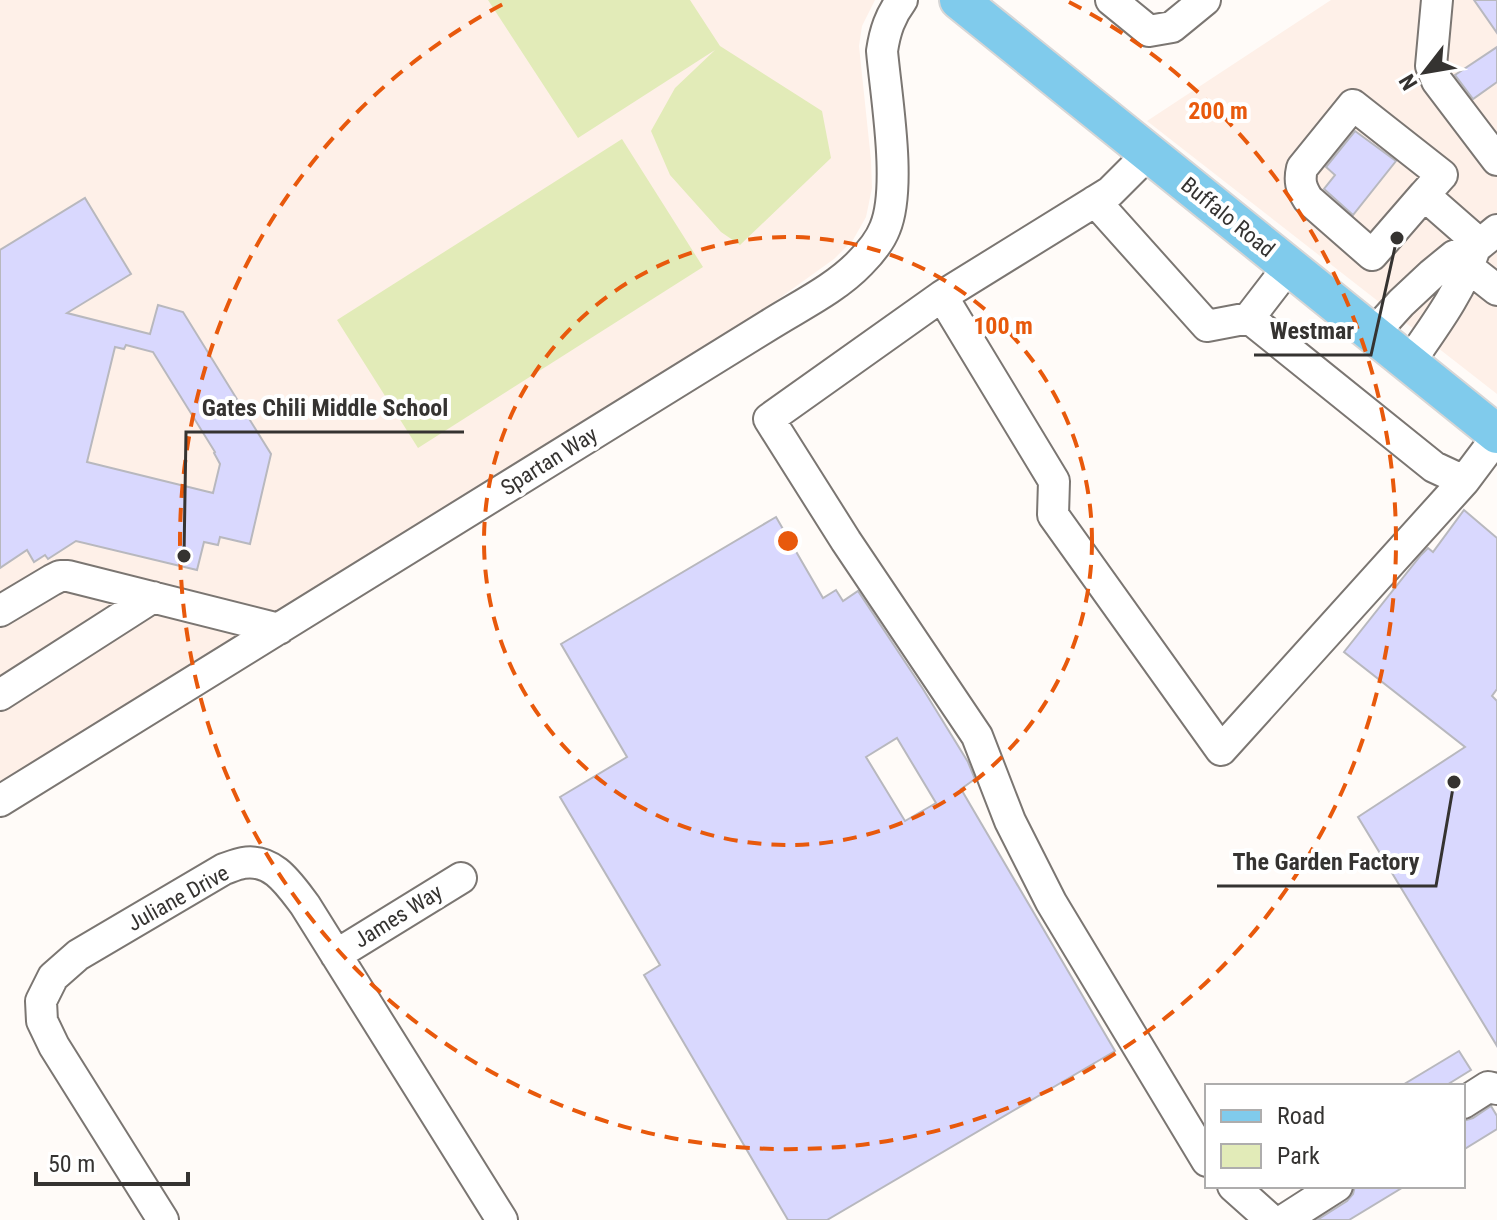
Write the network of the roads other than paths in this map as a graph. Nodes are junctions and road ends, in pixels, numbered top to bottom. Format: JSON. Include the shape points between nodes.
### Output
{"nodes":[{"id":1,"x":902,"y":0,"type":"edge"},
{"id":2,"x":959,"y":0,"type":"edge"},
{"id":3,"x":1111,"y":0,"type":"edge"},
{"id":4,"x":1205,"y":0,"type":"edge"},
{"id":5,"x":1437,"y":0,"type":"edge"},
{"id":6,"x":1487,"y":129,"type":"edge"},
{"id":7,"x":1149,"y":153,"type":"junction"},
{"id":8,"x":1497,"y":160,"type":"edge"},
{"id":9,"x":1433,"y":185,"type":"junction"},
{"id":10,"x":1095,"y":201,"type":"junction"},
{"id":11,"x":1480,"y":248,"type":"edge"},
{"id":12,"x":1289,"y":266,"type":"junction"},
{"id":13,"x":1497,"y":290,"type":"edge"},
{"id":14,"x":942,"y":296,"type":"junction"},
{"id":15,"x":1249,"y":318,"type":"junction"},
{"id":16,"x":1373,"y":334,"type":"junction"},
{"id":17,"x":1409,"y":363,"type":"junction"},
{"id":18,"x":1497,"y":436,"type":"edge"},
{"id":19,"x":1464,"y":481,"type":"junction"},
{"id":20,"x":153,"y":597,"type":"junction"},
{"id":21,"x":0,"y":611,"type":"edge"},
{"id":22,"x":279,"y":629,"type":"junction"},
{"id":23,"x":0,"y":695,"type":"edge"},
{"id":24,"x":0,"y":801,"type":"edge"},
{"id":25,"x":461,"y":878,"type":"dead end"},
{"id":26,"x":336,"y":955,"type":"junction"},
{"id":27,"x":1497,"y":1089,"type":"edge"},
{"id":28,"x":1465,"y":1102,"type":"edge"},
{"id":29,"x":1205,"y":1158,"type":"edge"},
{"id":30,"x":1235,"y":1188,"type":"edge"},
{"id":31,"x":1334,"y":1188,"type":"edge"},
{"id":32,"x":163,"y":1220,"type":"edge"},
{"id":33,"x":502,"y":1220,"type":"edge"},
{"id":34,"x":1271,"y":1220,"type":"edge"},
{"id":35,"x":1284,"y":1220,"type":"edge"}],
"edges":[{"from":1,"to":22,"type":"street","name":"Spartan Way","via":[[891,16],[882,51],[893,172],[888,218],[859,265]]},
{"from":2,"to":7,"type":"main road","name":"Buffalo Road"},
{"from":3,"to":4,"type":"street","via":[[1149,31],[1172,27]]},
{"from":5,"to":6,"type":"street","via":[[1431,66],[1451,102]]},
{"from":6,"to":8,"type":"street"},
{"from":7,"to":10,"type":"street"},
{"from":7,"to":12,"type":"main road","name":"Buffalo Road"},
{"from":9,"to":9,"type":"street","via":[[1372,255],[1308,199],[1299,179],[1302,168],[1353,105]]},
{"from":9,"to":11,"type":"street"},
{"from":10,"to":14,"type":"street"},
{"from":10,"to":15,"type":"street","via":[[1207,326]]},
{"from":11,"to":13,"type":"street"},
{"from":11,"to":16,"type":"street","via":[[1454,256]]},
{"from":11,"to":17,"type":"street"},
{"from":12,"to":15,"type":"street"},
{"from":12,"to":16,"type":"main road","name":"Buffalo Road"},
{"from":14,"to":19,"type":"street","via":[[1054,481],[1053,515],[1221,750]]},
{"from":14,"to":29,"type":"street","via":[[769,419],[977,736],[1010,821],[1051,902]]},
{"from":15,"to":19,"type":"street","via":[[1434,467]]},
{"from":16,"to":17,"type":"main road","name":"Buffalo Road"},
{"from":17,"to":18,"type":"main road","name":"Buffalo Road"},
{"from":18,"to":19,"type":"street"},
{"from":20,"to":21,"type":"street","via":[[60,576]]},
{"from":20,"to":22,"type":"street"},
{"from":20,"to":23,"type":"street"},
{"from":22,"to":24,"type":"street","name":"Spartan Way"},
{"from":25,"to":26,"type":"street","name":"James Way"},
{"from":26,"to":32,"type":"street","name":"Juliane Drive","via":[[280,873],[263,864],[243,863],[224,869],[78,955],[53,977],[41,1001],[42,1021]]},
{"from":26,"to":33,"type":"street","name":"Juliane Drive"},
{"from":27,"to":28,"type":"street","via":[[1488,1087]]},
{"from":30,"to":34,"type":"street"},
{"from":31,"to":35,"type":"street"}]}
